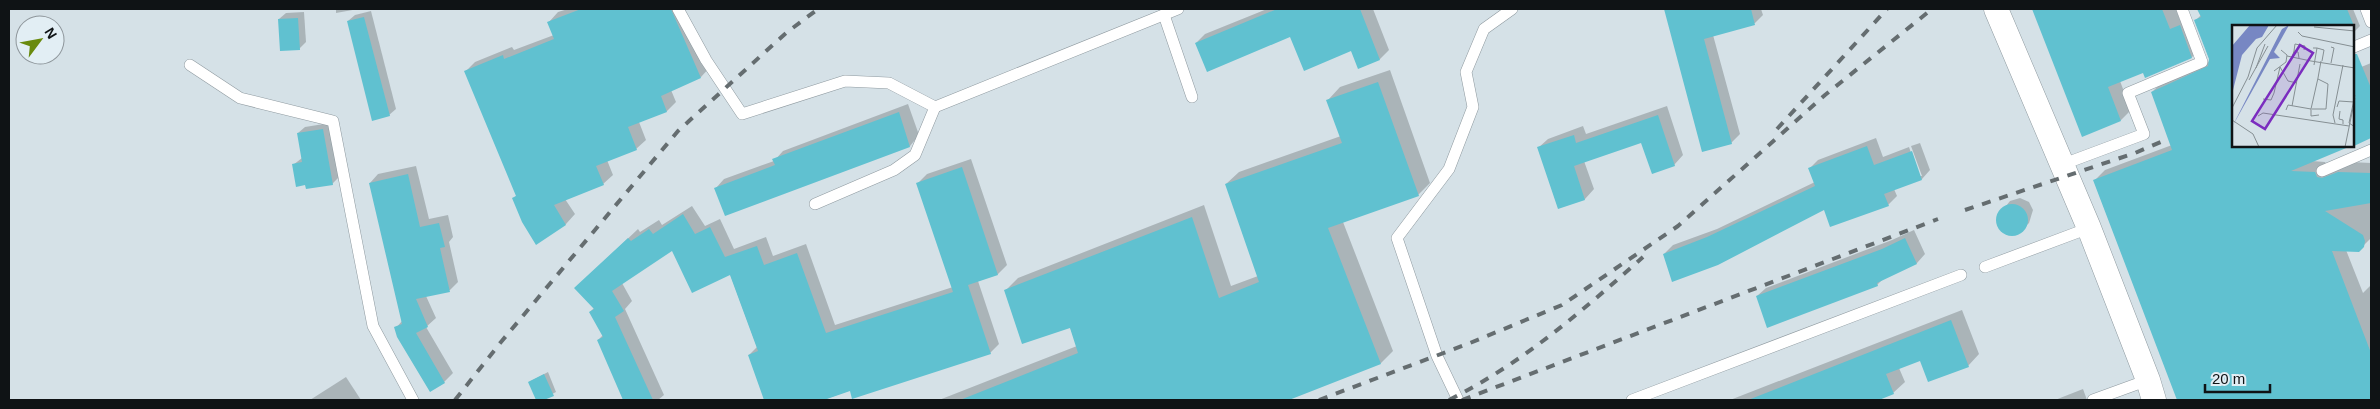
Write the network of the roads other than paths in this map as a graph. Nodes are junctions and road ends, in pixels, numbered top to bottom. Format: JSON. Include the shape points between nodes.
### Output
{"nodes":[{"id":1,"x":678,"y":9,"type":"edge"},
{"id":2,"x":1178,"y":9,"type":"edge"},
{"id":3,"x":1512,"y":9,"type":"edge"},
{"id":4,"x":1996,"y":9,"type":"edge"},
{"id":5,"x":2182,"y":9,"type":"edge"},
{"id":6,"x":2366,"y":9,"type":"edge"},
{"id":7,"x":1164,"y":15,"type":"junction"},
{"id":8,"x":2371,"y":22,"type":"edge"},
{"id":9,"x":2371,"y":40,"type":"edge"},
{"id":10,"x":2355,"y":47,"type":"edge"},
{"id":11,"x":190,"y":65,"type":"dead end"},
{"id":12,"x":1192,"y":97,"type":"dead end"},
{"id":13,"x":935,"y":107,"type":"junction"},
{"id":14,"x":2371,"y":150,"type":"edge"},
{"id":15,"x":2061,"y":165,"type":"junction"},
{"id":16,"x":2322,"y":171,"type":"dead end"},
{"id":17,"x":814,"y":204,"type":"dead end"},
{"id":18,"x":2089,"y":228,"type":"junction"},
{"id":19,"x":1985,"y":267,"type":"dead end"},
{"id":20,"x":1961,"y":275,"type":"dead end"},
{"id":21,"x":2151,"y":390,"type":"edge"},
{"id":22,"x":413,"y":400,"type":"edge"},
{"id":23,"x":1458,"y":400,"type":"edge"},
{"id":24,"x":1632,"y":400,"type":"edge"},
{"id":25,"x":2093,"y":400,"type":"edge"}],
"edges":[{"from":1,"to":13,"type":"lane","via":[[706,60],[742,114],[845,81],[890,83]]},
{"from":2,"to":7,"type":"lane"},
{"from":3,"to":23,"type":"lane","via":[[1484,29],[1466,72],[1473,107],[1448,169],[1397,238],[1437,356]]},
{"from":4,"to":15,"type":"street"},
{"from":5,"to":15,"type":"lane","via":[[2202,62],[2128,93],[2144,134]]},
{"from":6,"to":8,"type":"lane"},
{"from":7,"to":12,"type":"lane"},
{"from":7,"to":13,"type":"lane"},
{"from":9,"to":10,"type":"lane"},
{"from":11,"to":22,"type":"lane","via":[[240,98],[333,121],[373,326]]},
{"from":13,"to":17,"type":"lane","via":[[915,155],[894,170]]},
{"from":14,"to":16,"type":"lane"},
{"from":15,"to":18,"type":"street"},
{"from":18,"to":19,"type":"lane"},
{"from":18,"to":21,"type":"street"},
{"from":20,"to":24,"type":"lane"},
{"from":21,"to":25,"type":"lane"}]}
